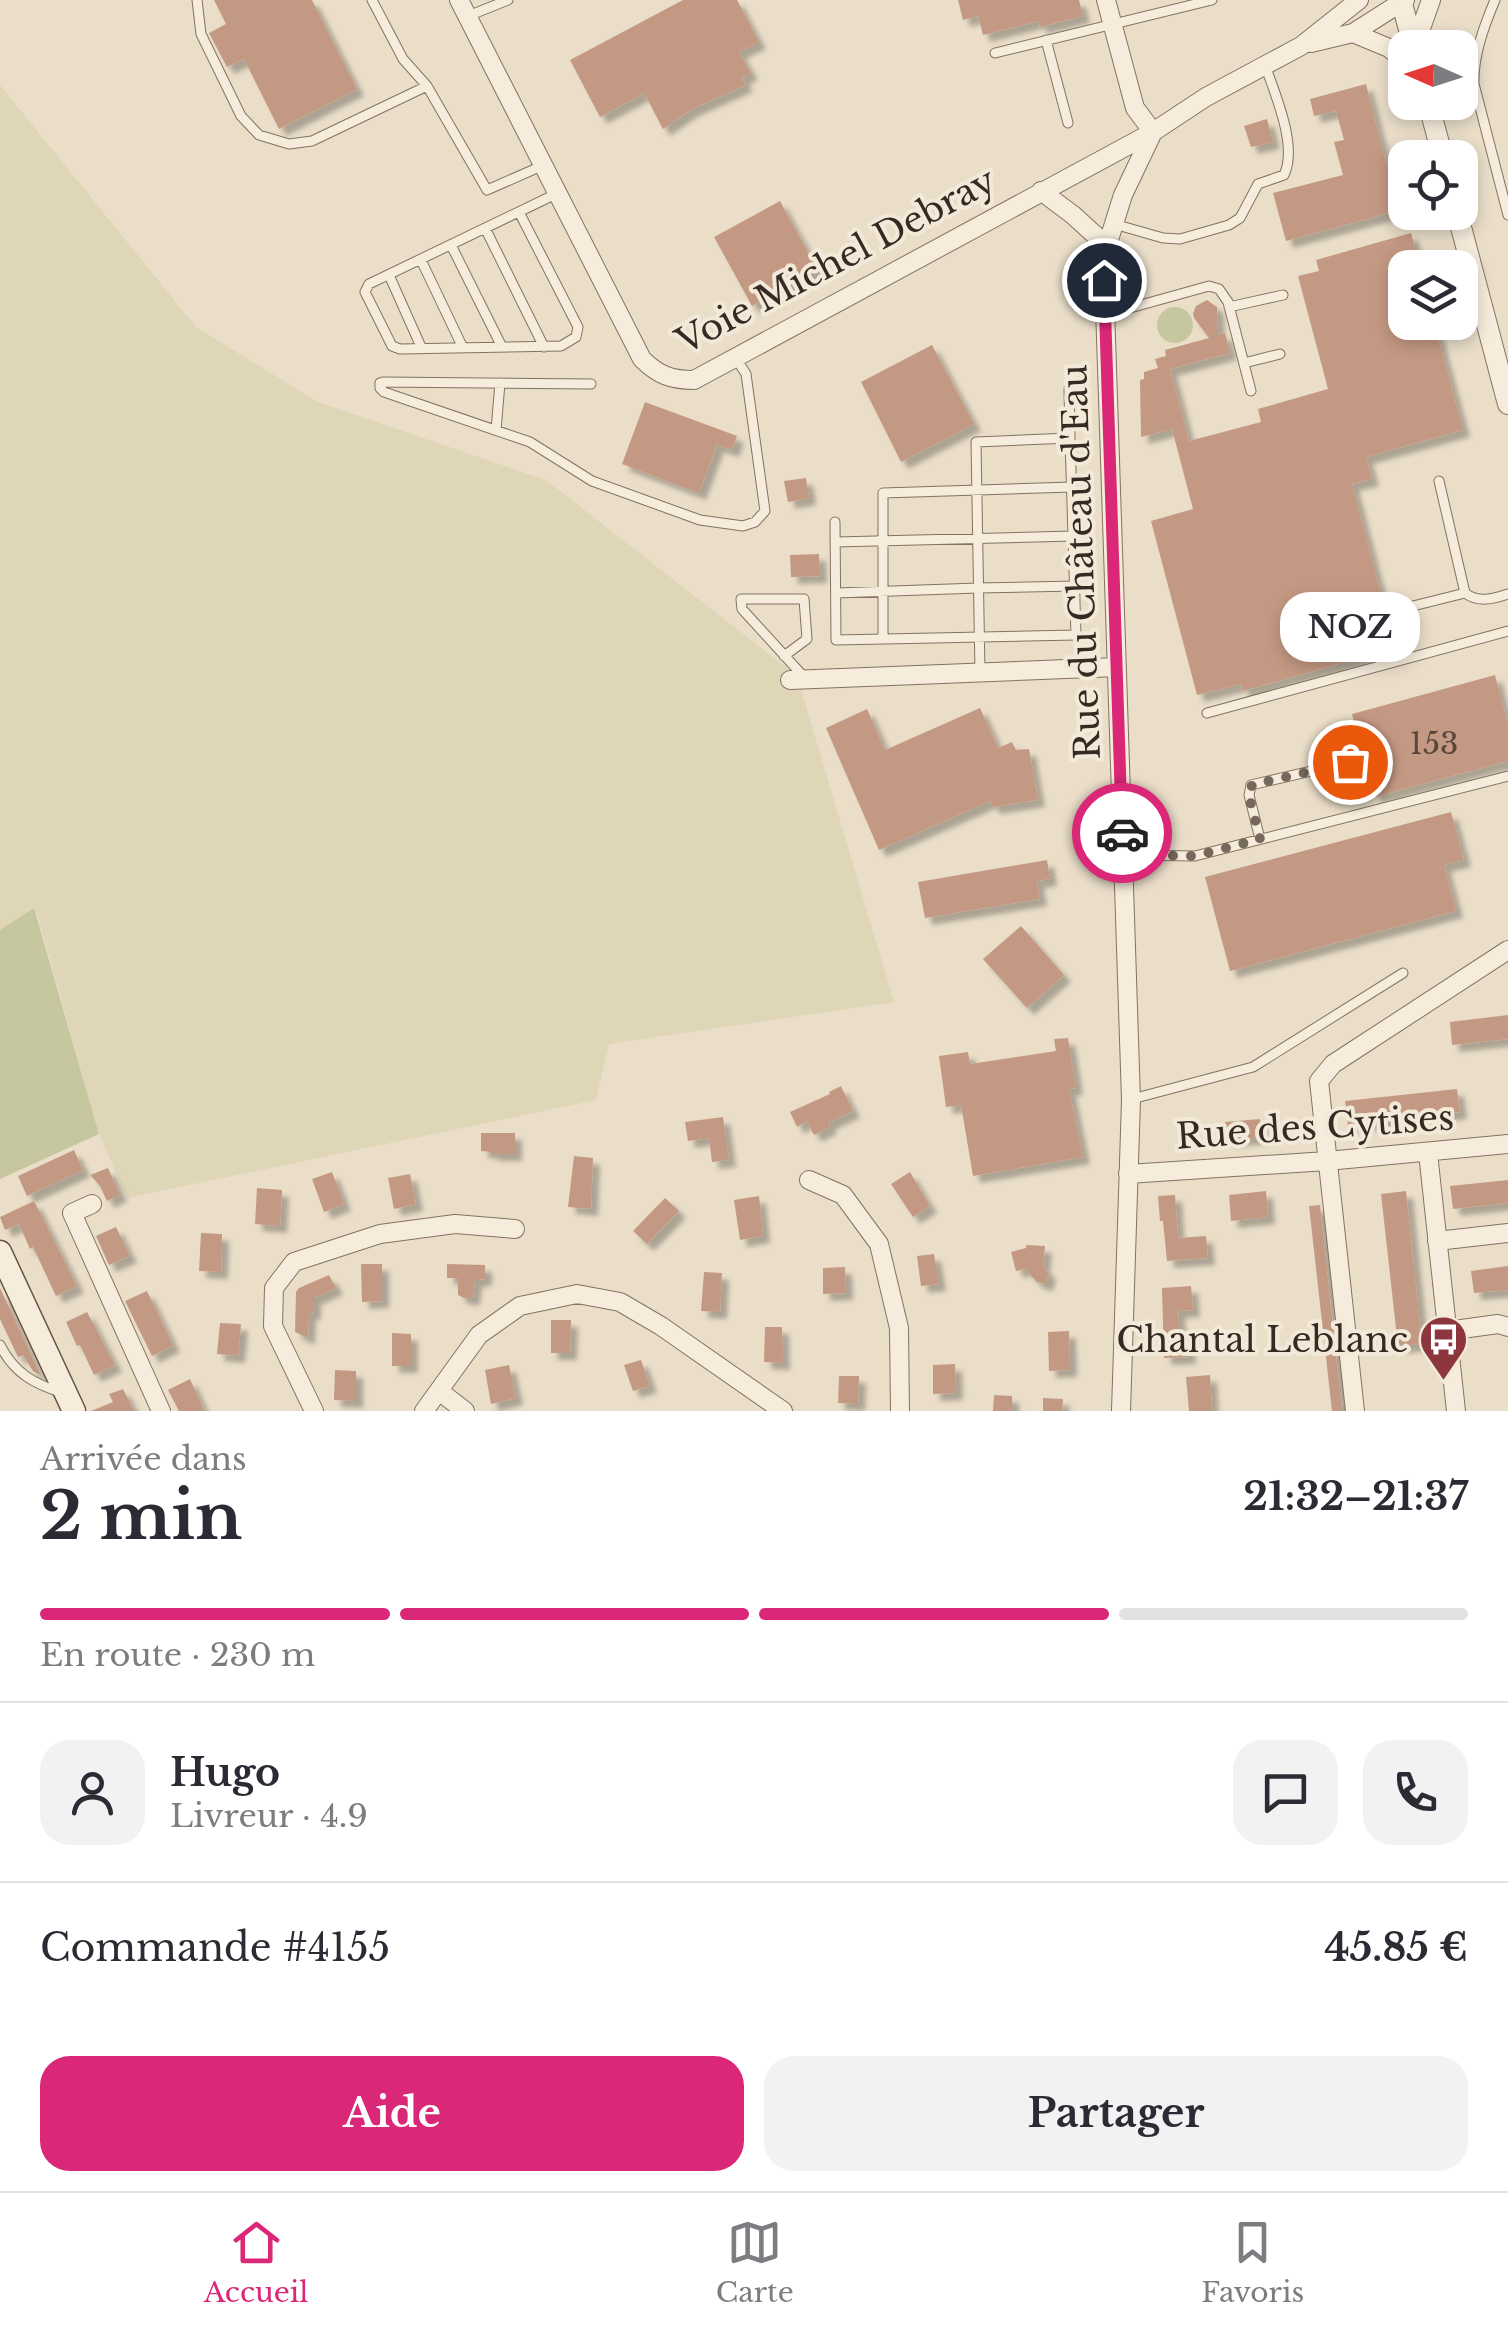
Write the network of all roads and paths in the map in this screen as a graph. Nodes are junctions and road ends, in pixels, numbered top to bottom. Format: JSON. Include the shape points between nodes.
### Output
{"nodes":[{"id":1,"x":197,"y":0,"type":"edge"},
{"id":2,"x":372,"y":0,"type":"edge"},
{"id":3,"x":508,"y":0,"type":"edge"},
{"id":4,"x":1106,"y":0,"type":"edge"},
{"id":5,"x":1212,"y":0,"type":"edge"},
{"id":6,"x":1359,"y":0,"type":"edge"},
{"id":7,"x":1400,"y":0,"type":"edge"},
{"id":8,"x":1431,"y":0,"type":"edge"},
{"id":9,"x":1496,"y":0,"type":"edge"},
{"id":10,"x":464,"y":8,"type":"edge"},
{"id":11,"x":1112,"y":24,"type":"junction"},
{"id":12,"x":1409,"y":30,"type":"edge"},
{"id":13,"x":1420,"y":30,"type":"edge"},
{"id":14,"x":1353,"y":34,"type":"junction"},
{"id":15,"x":1046,"y":40,"type":"junction"},
{"id":16,"x":1301,"y":46,"type":"junction"},
{"id":17,"x":1388,"y":48,"type":"edge"},
{"id":18,"x":995,"y":52,"type":"dead end"},
{"id":19,"x":1265,"y":65,"type":"junction"},
{"id":20,"x":427,"y":86,"type":"junction"},
{"id":21,"x":1068,"y":123,"type":"dead end"},
{"id":22,"x":1153,"y":132,"type":"junction"},
{"id":23,"x":544,"y":165,"type":"junction"},
{"id":24,"x":1041,"y":192,"type":"junction"},
{"id":25,"x":558,"y":193,"type":"junction"},
{"id":26,"x":519,"y":212,"type":"junction"},
{"id":27,"x":1508,"y":216,"type":"edge"},
{"id":28,"x":1114,"y":224,"type":"junction"},
{"id":29,"x":486,"y":228,"type":"junction"},
{"id":30,"x":1462,"y":230,"type":"edge"},
{"id":31,"x":451,"y":245,"type":"junction"},
{"id":32,"x":1107,"y":246,"type":"junction"},
{"id":33,"x":421,"y":260,"type":"junction"},
{"id":34,"x":388,"y":275,"type":"junction"},
{"id":35,"x":1283,"y":295,"type":"dead end"},
{"id":36,"x":1105,"y":306,"type":"junction"},
{"id":37,"x":1230,"y":307,"type":"junction"},
{"id":38,"x":544,"y":346,"type":"junction"},
{"id":39,"x":502,"y":347,"type":"junction"},
{"id":40,"x":464,"y":348,"type":"junction"},
{"id":41,"x":422,"y":349,"type":"junction"},
{"id":42,"x":1280,"y":354,"type":"dead end"},
{"id":43,"x":735,"y":357,"type":"junction"},
{"id":44,"x":1244,"y":363,"type":"junction"},
{"id":45,"x":500,"y":383,"type":"junction"},
{"id":46,"x":591,"y":384,"type":"dead end"},
{"id":47,"x":1069,"y":389,"type":"dead end"},
{"id":48,"x":1251,"y":392,"type":"dead end"},
{"id":49,"x":1508,"y":404,"type":"edge"},
{"id":50,"x":496,"y":430,"type":"junction"},
{"id":51,"x":1070,"y":438,"type":"junction"},
{"id":52,"x":1439,"y":481,"type":"dead end"},
{"id":53,"x":1072,"y":487,"type":"junction"},
{"id":54,"x":977,"y":490,"type":"junction"},
{"id":55,"x":835,"y":522,"type":"dead end"},
{"id":56,"x":1074,"y":536,"type":"junction"},
{"id":57,"x":978,"y":539,"type":"junction"},
{"id":58,"x":883,"y":541,"type":"junction"},
{"id":59,"x":835,"y":542,"type":"junction"},
{"id":60,"x":1075,"y":586,"type":"junction"},
{"id":61,"x":978,"y":588,"type":"junction"},
{"id":62,"x":883,"y":591,"type":"junction"},
{"id":63,"x":1465,"y":593,"type":"junction"},
{"id":64,"x":836,"y":594,"type":"junction"},
{"id":65,"x":1508,"y":594,"type":"edge"},
{"id":66,"x":1393,"y":611,"type":"dead end"},
{"id":67,"x":1508,"y":632,"type":"edge"},
{"id":68,"x":979,"y":636,"type":"junction"},
{"id":69,"x":883,"y":639,"type":"junction"},
{"id":70,"x":784,"y":656,"type":"junction"},
{"id":71,"x":1117,"y":667,"type":"junction"},
{"id":72,"x":980,"y":672,"type":"junction"},
{"id":73,"x":798,"y":679,"type":"joint"},
{"id":74,"x":1207,"y":714,"type":"dead end"},
{"id":75,"x":1350,"y":762,"type":"dead end"},
{"id":76,"x":1508,"y":776,"type":"edge"},
{"id":77,"x":1260,"y":839,"type":"junction"},
{"id":78,"x":1123,"y":855,"type":"junction"},
{"id":79,"x":1508,"y":950,"type":"edge"},
{"id":80,"x":1403,"y":972,"type":"dead end"},
{"id":81,"x":1132,"y":1100,"type":"junction"},
{"id":82,"x":1508,"y":1144,"type":"edge"},
{"id":83,"x":1428,"y":1153,"type":"junction"},
{"id":84,"x":1327,"y":1162,"type":"junction"},
{"id":85,"x":1128,"y":1174,"type":"junction"},
{"id":86,"x":809,"y":1180,"type":"dead end"},
{"id":87,"x":92,"y":1204,"type":"dead end"},
{"id":88,"x":516,"y":1230,"type":"dead end"},
{"id":89,"x":1508,"y":1232,"type":"edge"},
{"id":90,"x":1437,"y":1241,"type":"junction"},
{"id":91,"x":0,"y":1252,"type":"edge"},
{"id":92,"x":1508,"y":1327,"type":"edge"},
{"id":93,"x":1447,"y":1331,"type":"junction"},
{"id":94,"x":0,"y":1346,"type":"edge"},
{"id":95,"x":440,"y":1391,"type":"junction"},
{"id":96,"x":70,"y":1402,"type":"edge"},
{"id":97,"x":161,"y":1411,"type":"edge"},
{"id":98,"x":314,"y":1411,"type":"edge"},
{"id":99,"x":424,"y":1411,"type":"edge"},
{"id":100,"x":466,"y":1411,"type":"edge"},
{"id":101,"x":782,"y":1411,"type":"edge"},
{"id":102,"x":900,"y":1411,"type":"edge"},
{"id":103,"x":1121,"y":1411,"type":"edge"},
{"id":104,"x":1355,"y":1411,"type":"edge"},
{"id":105,"x":1456,"y":1411,"type":"edge"}],
"edges":[{"from":1,"to":20,"type":"lane","via":[[202,34],[241,116],[259,135],[312,142]]},
{"from":2,"to":20,"type":"lane","via":[[402,60]]},
{"from":3,"to":10,"type":"lane"},
{"from":4,"to":11,"type":"street"},
{"from":5,"to":11,"type":"lane"},
{"from":6,"to":16,"type":"street"},
{"from":7,"to":12,"type":"street"},
{"from":7,"to":14,"type":"street"},
{"from":8,"to":13,"type":"street"},
{"from":9,"to":27,"type":"lane","via":[[1474,84]]},
{"from":10,"to":23,"type":"street","name":"Voie Michel Debray"},
{"from":11,"to":15,"type":"lane"},
{"from":11,"to":22,"type":"street","via":[[1136,108]]},
{"from":14,"to":16,"type":"street"},
{"from":14,"to":17,"type":"street"},
{"from":15,"to":18,"type":"lane"},
{"from":15,"to":21,"type":"lane"},
{"from":16,"to":19,"type":"street"},
{"from":19,"to":22,"type":"street"},
{"from":19,"to":28,"type":"lane","via":[[1290,148],[1284,175],[1258,184],[1230,225],[1180,239]]},
{"from":20,"to":23,"type":"lane","via":[[487,190]]},
{"from":22,"to":24,"type":"street","name":"Voie Michel Debray"},
{"from":22,"to":28,"type":"street","name":"Rue du Château d'Eau"},
{"from":23,"to":25,"type":"street","name":"Voie Michel Debray"},
{"from":24,"to":32,"type":"street"},
{"from":24,"to":43,"type":"street","name":"Voie Michel Debray"},
{"from":25,"to":26,"type":"lane"},
{"from":25,"to":43,"type":"street","name":"Voie Michel Debray","via":[[642,359],[672,380],[694,380]]},
{"from":26,"to":29,"type":"lane"},
{"from":26,"to":38,"type":"lane","via":[[578,327],[562,346]]},
{"from":28,"to":32,"type":"street","name":"Rue du Château d'Eau"},
{"from":29,"to":31,"type":"lane"},
{"from":29,"to":38,"type":"lane"},
{"from":30,"to":49,"type":"street"},
{"from":31,"to":33,"type":"lane"},
{"from":31,"to":39,"type":"lane"},
{"from":32,"to":36,"type":"street","name":"Rue du Château d'Eau"},
{"from":33,"to":34,"type":"lane"},
{"from":33,"to":40,"type":"lane"},
{"from":34,"to":41,"type":"lane"},
{"from":34,"to":41,"type":"lane","via":[[365,292],[392,346]]},
{"from":35,"to":37,"type":"lane"},
{"from":36,"to":37,"type":"lane","via":[[1130,308],[1210,286]]},
{"from":36,"to":71,"type":"street","name":"Rue du Château d'Eau"},
{"from":37,"to":44,"type":"lane"},
{"from":38,"to":39,"type":"lane"},
{"from":39,"to":40,"type":"lane"},
{"from":40,"to":41,"type":"lane"},
{"from":42,"to":44,"type":"lane"},
{"from":43,"to":50,"type":"lane","via":[[746,374],[764,511],[743,526],[700,520],[592,481],[530,442]]},
{"from":44,"to":48,"type":"lane"},
{"from":45,"to":46,"type":"lane"},
{"from":45,"to":50,"type":"lane"},
{"from":45,"to":50,"type":"lane","via":[[380,383],[384,392]]},
{"from":47,"to":51,"type":"lane"},
{"from":51,"to":53,"type":"lane"},
{"from":51,"to":54,"type":"lane","via":[[976,442]]},
{"from":52,"to":63,"type":"lane"},
{"from":53,"to":54,"type":"lane"},
{"from":53,"to":56,"type":"lane"},
{"from":54,"to":57,"type":"lane"},
{"from":54,"to":58,"type":"lane","via":[[883,494]]},
{"from":55,"to":59,"type":"lane"},
{"from":56,"to":57,"type":"lane"},
{"from":56,"to":60,"type":"lane"},
{"from":57,"to":58,"type":"lane"},
{"from":57,"to":61,"type":"lane"},
{"from":58,"to":59,"type":"lane"},
{"from":58,"to":62,"type":"lane"},
{"from":59,"to":64,"type":"lane"},
{"from":60,"to":61,"type":"lane"},
{"from":60,"to":68,"type":"lane","via":[[1076,635]]},
{"from":61,"to":62,"type":"lane"},
{"from":61,"to":68,"type":"lane"},
{"from":62,"to":64,"type":"lane"},
{"from":62,"to":69,"type":"lane"},
{"from":63,"to":65,"type":"lane","via":[[1486,599]]},
{"from":63,"to":66,"type":"lane"},
{"from":64,"to":69,"type":"lane","via":[[836,640]]},
{"from":67,"to":74,"type":"lane"},
{"from":68,"to":69,"type":"lane"},
{"from":68,"to":72,"type":"lane"},
{"from":70,"to":70,"type":"lane","via":[[807,638],[804,600],[741,600]]},
{"from":70,"to":73,"type":"lane"},
{"from":71,"to":72,"type":"street"},
{"from":71,"to":78,"type":"street","name":"Rue du Château d'Eau"},
{"from":72,"to":73,"type":"street"},
{"from":75,"to":77,"type":"lane","via":[[1252,785]]},
{"from":76,"to":77,"type":"lane"},
{"from":77,"to":78,"type":"lane","via":[[1195,856]]},
{"from":78,"to":81,"type":"street","name":"Rue du Château d'Eau"},
{"from":79,"to":84,"type":"street","via":[[1332,1064],[1319,1081]]},
{"from":80,"to":81,"type":"lane","via":[[1252,1067]]},
{"from":81,"to":85,"type":"street","name":"Rue du Château d'Eau"},
{"from":82,"to":83,"type":"street","name":"Rue des Cytises"},
{"from":83,"to":84,"type":"street","name":"Rue des Cytises"},
{"from":83,"to":90,"type":"street"},
{"from":84,"to":85,"type":"street","name":"Rue des Cytises"},
{"from":84,"to":104,"type":"street"},
{"from":85,"to":103,"type":"street","name":"Rue du Château d'Eau"},
{"from":86,"to":102,"type":"street","via":[[843,1195],[879,1244],[899,1328]]},
{"from":87,"to":97,"type":"street","via":[[72,1212]]},
{"from":88,"to":98,"type":"street","via":[[455,1224],[380,1234],[294,1262],[274,1288],[273,1326]]},
{"from":89,"to":90,"type":"street"},
{"from":90,"to":93,"type":"street"},
{"from":91,"to":96,"type":"main road"},
{"from":92,"to":93,"type":"street"},
{"from":93,"to":105,"type":"street"},
{"from":94,"to":96,"type":"lane","via":[[26,1378]]},
{"from":95,"to":99,"type":"street"},
{"from":95,"to":100,"type":"street"},
{"from":95,"to":101,"type":"street","via":[[480,1335],[520,1306],[577,1294],[620,1302]]}]}
